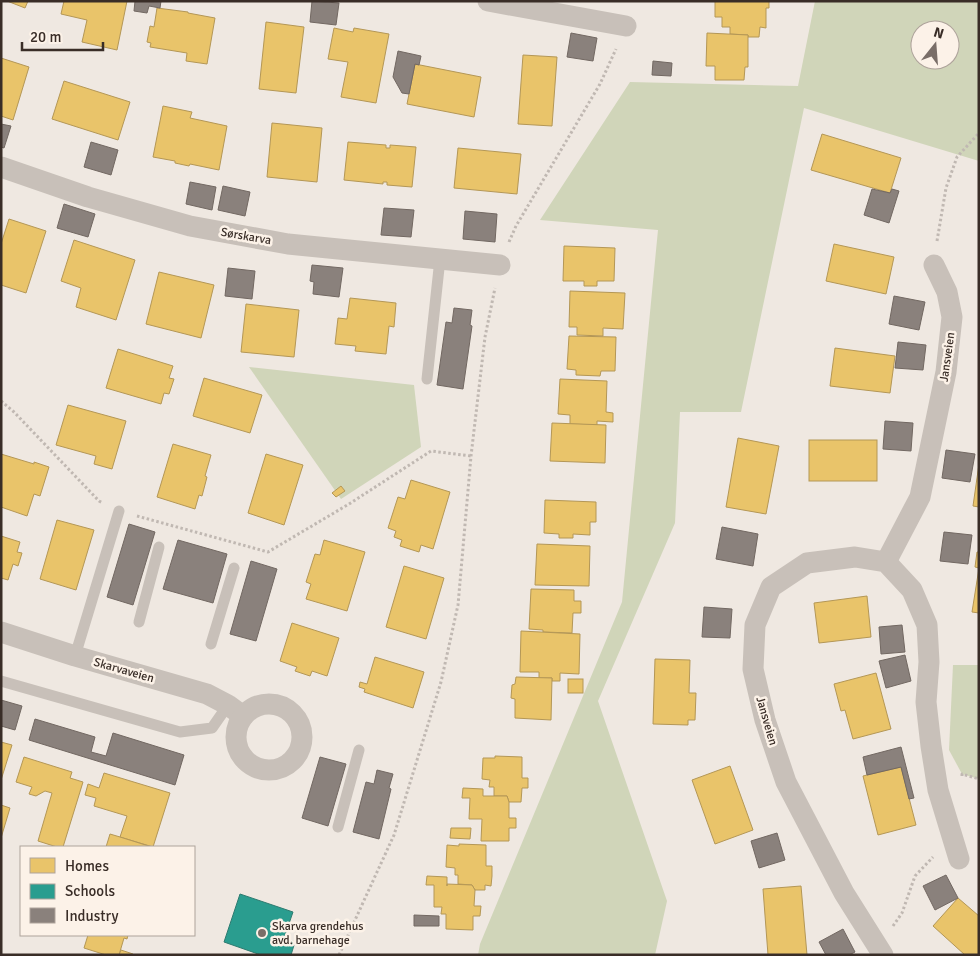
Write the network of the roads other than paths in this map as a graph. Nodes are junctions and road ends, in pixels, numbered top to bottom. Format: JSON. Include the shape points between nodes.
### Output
{"nodes":[{"id":1,"x":488,"y":1,"type":"edge"},
{"id":2,"x":626,"y":26,"type":"road end"},
{"id":3,"x":1,"y":167,"type":"edge"},
{"id":4,"x":440,"y":259,"type":"junction"},
{"id":5,"x":500,"y":265,"type":"road end"},
{"id":6,"x":934,"y":265,"type":"road end"},
{"id":7,"x":427,"y":379,"type":"dead end"},
{"id":8,"x":119,"y":511,"type":"road end"},
{"id":9,"x":159,"y":547,"type":"dead end"},
{"id":10,"x":886,"y":562,"type":"junction"},
{"id":11,"x":234,"y":568,"type":"dead end"},
{"id":12,"x":138,"y":622,"type":"dead end"},
{"id":13,"x":1,"y":632,"type":"edge"},
{"id":14,"x":211,"y":644,"type":"dead end"},
{"id":15,"x":75,"y":656,"type":"junction"},
{"id":16,"x":1,"y":681,"type":"edge"},
{"id":17,"x":235,"y":711,"type":"joint"},
{"id":18,"x":358,"y":750,"type":"dead end"},
{"id":19,"x":338,"y":827,"type":"dead end"},
{"id":20,"x":959,"y":859,"type":"dead end"},
{"id":21,"x":880,"y":951,"type":"edge"}],
"edges":[{"from":1,"to":2,"type":"street"},
{"from":3,"to":4,"type":"street","name":"Sørskarva","via":[[88,197],[190,226],[288,244]]},
{"from":4,"to":5,"type":"street","name":"Sørskarva"},
{"from":4,"to":7,"type":"lane"},
{"from":6,"to":10,"type":"street","name":"Jansveien","via":[[947,292],[952,317],[946,372],[920,497]]},
{"from":8,"to":15,"type":"lane"},
{"from":9,"to":12,"type":"lane"},
{"from":10,"to":20,"type":"street","via":[[912,590],[926,625],[930,662],[926,702],[930,737],[938,790]]},
{"from":10,"to":21,"type":"street","name":"Jansveien","via":[[856,557],[808,564],[770,588],[755,625],[754,669],[765,720],[786,782],[844,893]]},
{"from":11,"to":14,"type":"lane"},
{"from":13,"to":15,"type":"street","name":"Skarvaveien"},
{"from":15,"to":17,"type":"street","name":"Skarvaveien","via":[[206,694]]},
{"from":16,"to":17,"type":"lane","via":[[180,732],[212,728]]},
{"from":18,"to":19,"type":"lane"}]}
